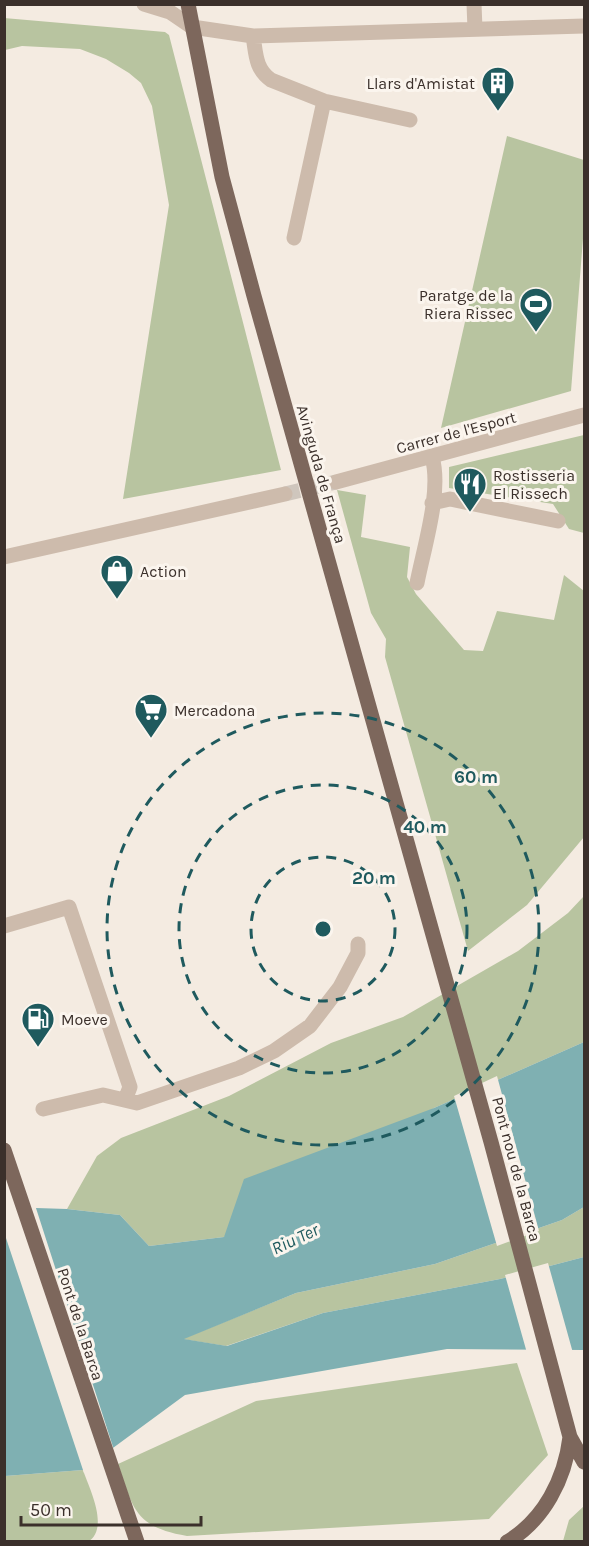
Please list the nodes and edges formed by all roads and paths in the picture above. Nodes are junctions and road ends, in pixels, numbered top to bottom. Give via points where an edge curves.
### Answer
1 (144, 4) edge
2 (188, 4) edge
3 (474, 4) edge
4 (585, 26) edge
5 (192, 27) junction
6 (475, 29) junction
7 (253, 36) junction
8 (324, 101) junction
9 (410, 120) dead end
10 (294, 238) dead end
11 (585, 415) edge
12 (432, 457) junction
13 (336, 482) tunnel mouth
14 (285, 494) tunnel mouth
15 (432, 504) junction
16 (558, 521) dead end
17 (4, 557) edge
18 (417, 583) dead end
19 (4, 926) edge
20 (358, 944) dead end
21 (437, 950) joint
22 (128, 1094) junction
23 (43, 1109) dead end
24 (4, 1150) edge
25 (570, 1437) junction
26 (585, 1462) edge
27 (137, 1542) edge
28 (507, 1542) edge

1 - 5 street via 170,12
2 - 5 main road, Avinguda de França
3 - 6 street
4 - 6 street
5 - 7 street
5 - 21 main road, Avinguda de França via 222,177
6 - 7 street
7 - 8 street via 257,64 264,75
8 - 9 street
8 - 10 street
11 - 12 street, Carrer de l'Esport
12 - 13 street, Carrer de l'Esport
12 - 15 street
14 - 17 street
15 - 16 street via 450,499
15 - 18 street
19 - 22 street via 69,907
20 - 22 street via 358,952 340,987 310,1026 274,1051 239,1068 137,1103
21 - 25 main road, Pont nou de la Barca
22 - 23 street via 103,1095
24 - 27 main road, Pont de la Barca
25 - 26 main road
25 - 28 main road via 567,1464 559,1484 536,1517

